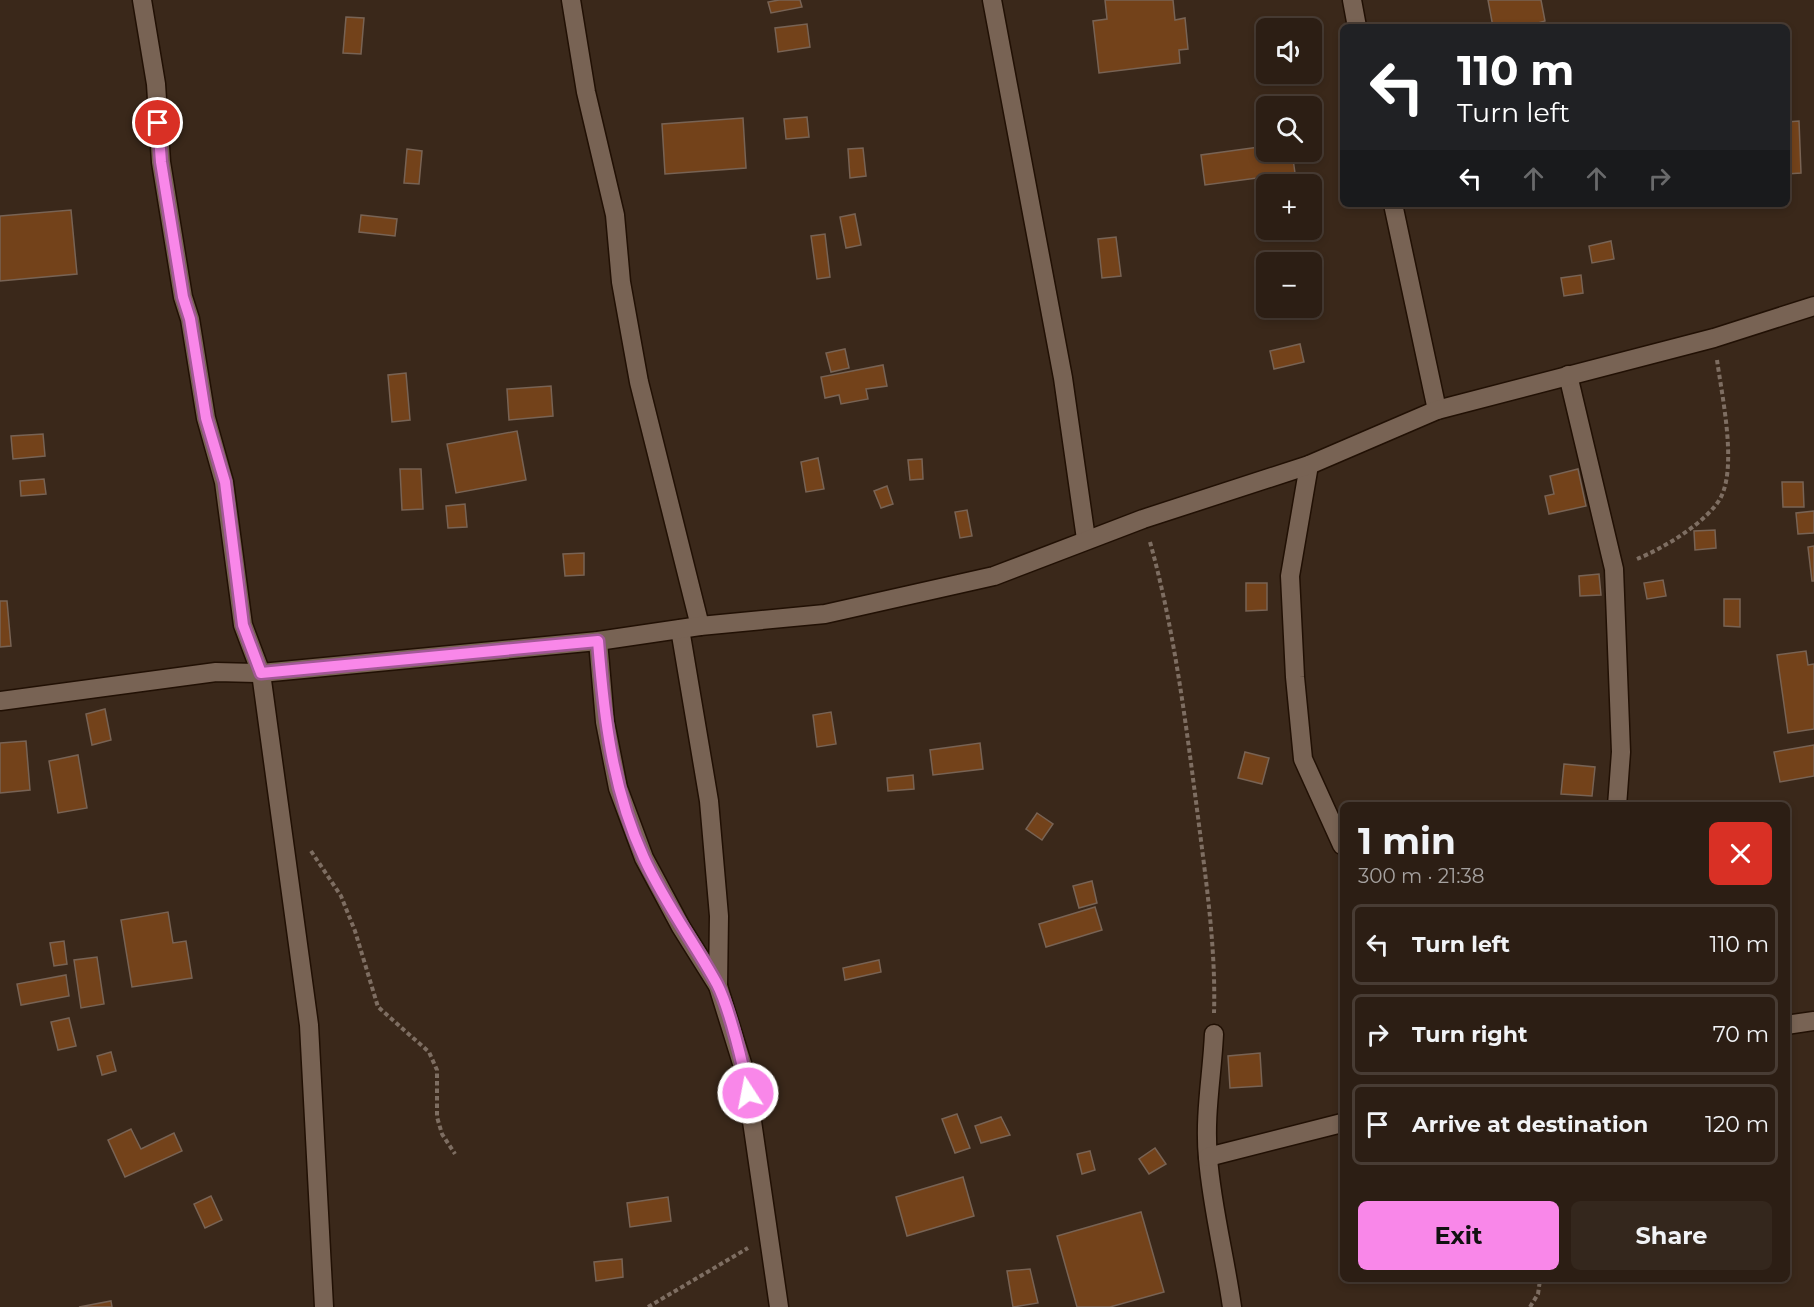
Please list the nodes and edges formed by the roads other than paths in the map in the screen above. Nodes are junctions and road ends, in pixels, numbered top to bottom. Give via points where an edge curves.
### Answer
1 (142, 0) edge
2 (571, 0) edge
3 (992, 0) edge
4 (1352, 0) edge
5 (1357, 24) edge
6 (1394, 207) edge
7 (1814, 306) edge
8 (1568, 375) junction
9 (1437, 410) junction
10 (1309, 465) junction
11 (1086, 539) junction
12 (700, 626) junction
13 (680, 629) junction
14 (598, 641) junction
15 (261, 673) junction
16 (0, 701) edge
17 (1617, 802) edge
18 (1340, 841) edge
19 (718, 986) junction
20 (1814, 1022) edge
21 (1790, 1025) edge
22 (1214, 1034) road end
23 (1340, 1123) edge
24 (1208, 1157) junction
25 (324, 1307) edge
26 (779, 1307) edge
27 (1232, 1307) edge

1 - 15 street via 156,84 161,162 183,297 206,418 225,482 243,625
2 - 12 street via 586,92 615,215 621,282 639,382
3 - 11 street via 1063,378
4 - 5 street
6 - 9 street
7 - 8 street via 1714,338
8 - 9 street
8 - 17 street via 1614,568 1621,752
9 - 10 street
10 - 11 street
10 - 18 street via 1290,576 1295,677 1303,759
11 - 12 street via 994,576 825,614
12 - 13 street
13 - 14 street
13 - 19 street via 709,801 719,916
14 - 15 street
14 - 19 street via 605,722 618,788 644,858
15 - 16 street via 216,672
15 - 25 street via 309,1025
19 - 26 street via 745,1073
20 - 21 street
22 - 24 street via 1207,1107
23 - 24 street
24 - 27 street via 1216,1226

